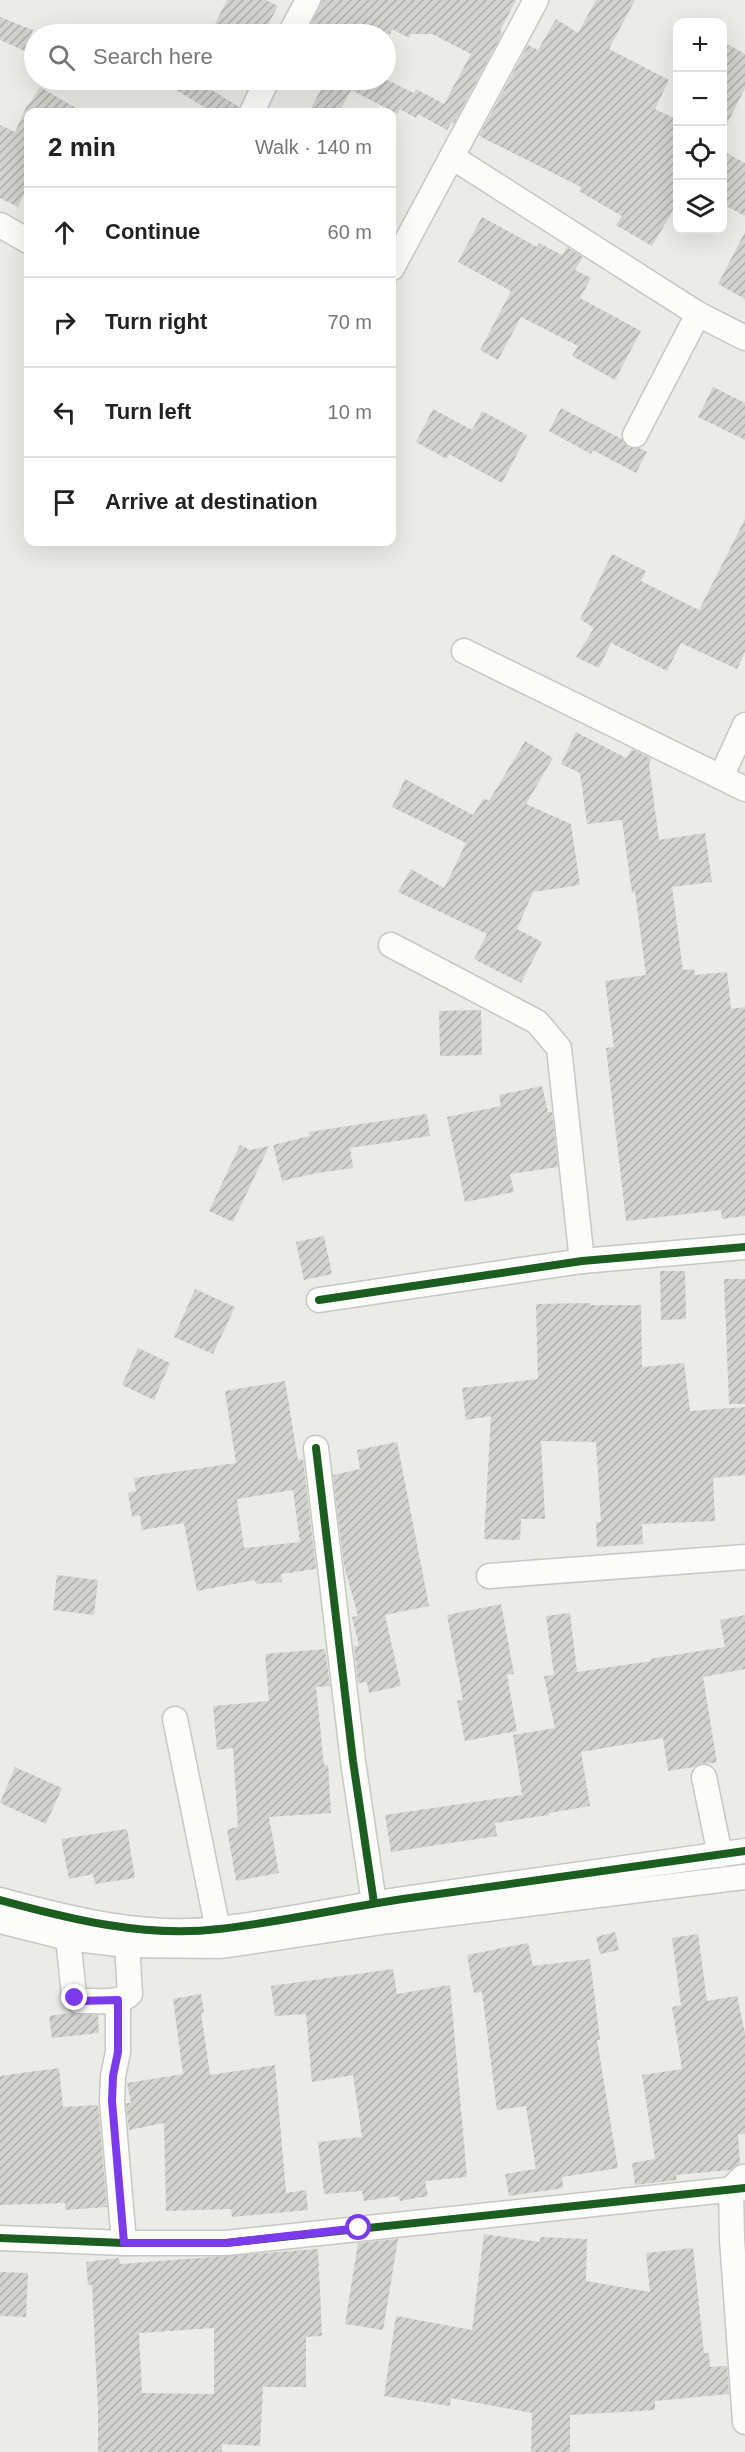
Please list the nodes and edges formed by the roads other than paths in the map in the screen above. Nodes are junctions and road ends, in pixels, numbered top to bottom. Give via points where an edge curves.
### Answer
1 (308, 0) edge
2 (536, 0) edge
3 (295, 24) edge
4 (262, 90) edge
5 (254, 108) edge
6 (452, 157) junction
7 (0, 225) edge
8 (24, 239) edge
9 (396, 261) edge
10 (698, 314) junction
11 (745, 339) edge
12 (635, 435) dead end
13 (464, 651) dead end
14 (745, 725) edge
15 (721, 777) junction
16 (745, 789) edge
17 (392, 945) dead end
18 (745, 1247) edge
19 (582, 1261) junction
20 (319, 1300) dead end
21 (316, 1448) dead end
22 (745, 1557) edge
23 (489, 1576) dead end
24 (175, 1719) dead end
25 (704, 1777) dead end
26 (745, 1851) edge
27 (720, 1855) junction
28 (745, 1877) edge
29 (0, 1900) edge
30 (374, 1903) junction
31 (0, 1922) edge
32 (218, 1930) junction
33 (68, 1938) junction
34 (127, 1945) junction
35 (118, 2000) junction
36 (740, 2184) edge
37 (0, 2238) edge
38 (124, 2243) junction
39 (745, 2422) edge

1 - 3 street
2 - 6 street
4 - 5 street
6 - 9 street
6 - 10 street
7 - 8 street
10 - 11 street
10 - 12 street
13 - 15 street
14 - 15 street
15 - 16 street
17 - 19 street via 537,1022 559,1048
18 - 19 street
19 - 20 street
21 - 30 street
22 - 23 street
24 - 32 street
25 - 27 street
26 - 27 street
27 - 30 street
28 - 34 street via 221,1946
29 - 32 street via 65,1918 114,1926
30 - 32 street
31 - 33 street
33 - 34 street
33 - 35 street via 76,2000
34 - 35 street via 130,1994
35 - 38 street via 118,2052 112,2101
36 - 38 street via 226,2243
36 - 39 street via 732,2239
37 - 38 street

